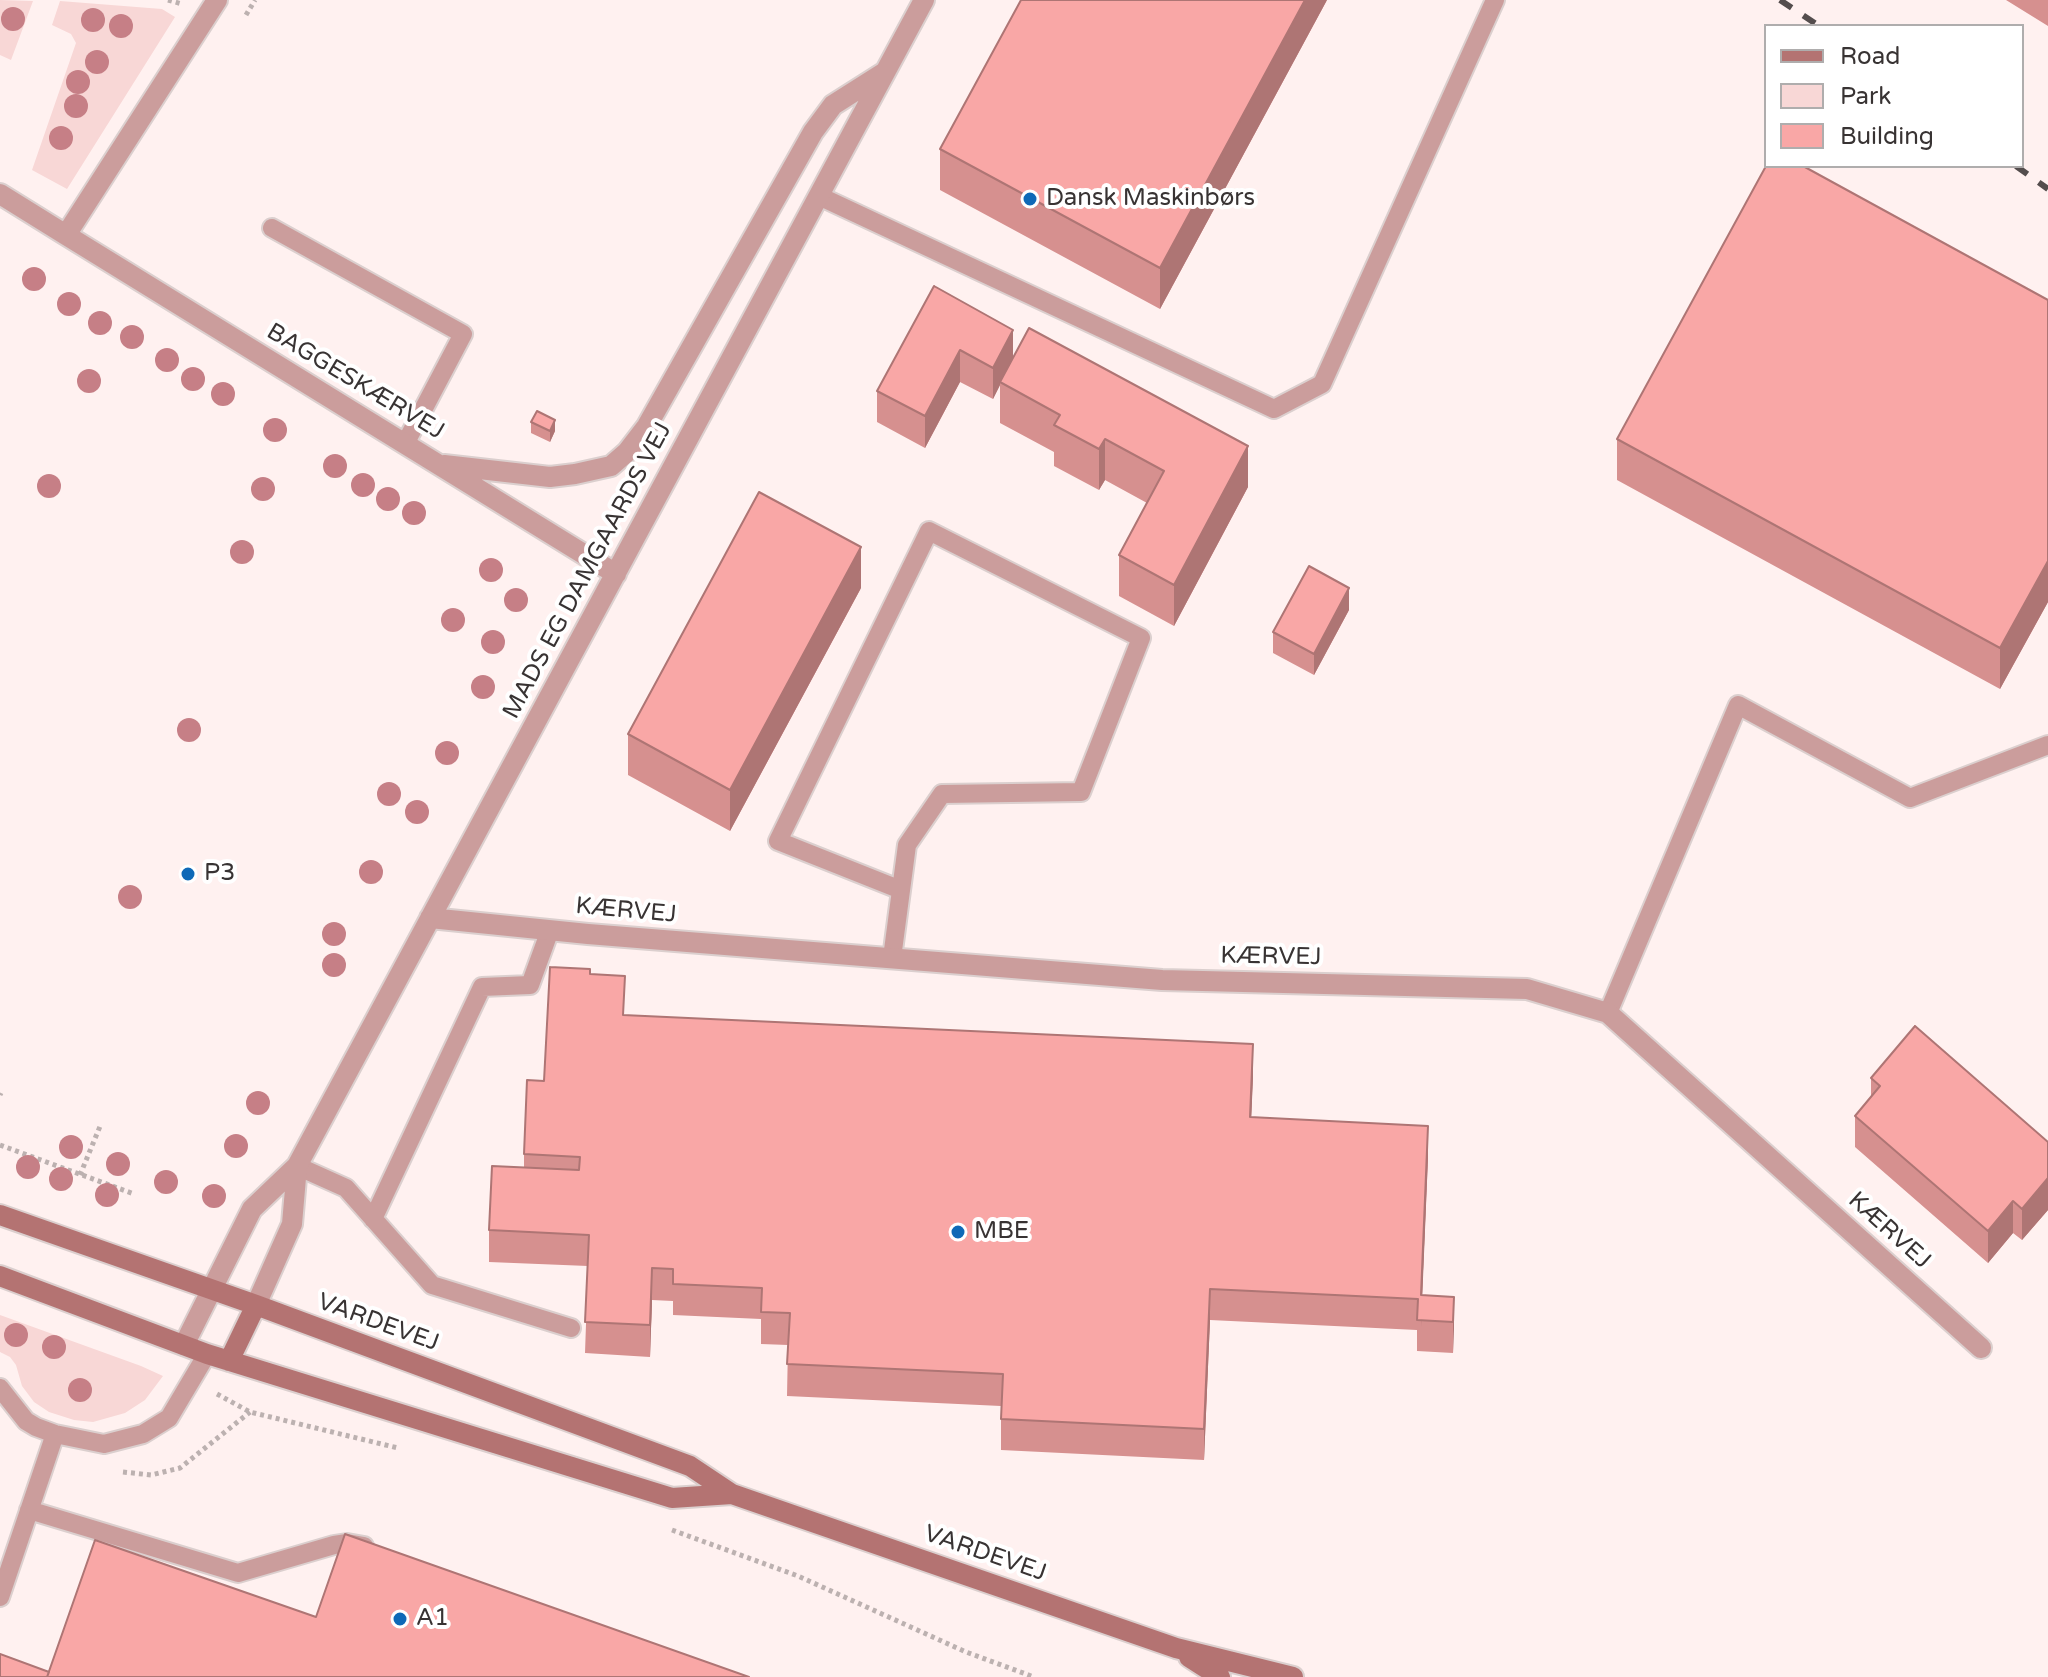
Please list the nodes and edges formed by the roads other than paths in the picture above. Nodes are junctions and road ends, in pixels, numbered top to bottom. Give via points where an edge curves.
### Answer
1 (217, 0) edge
2 (924, 0) edge
3 (1495, 0) edge
4 (887, 71) junction
5 (0, 194) edge
6 (819, 196) junction
7 (272, 228) dead end
8 (66, 235) junction
9 (405, 444) junction
10 (440, 464) junction
11 (616, 574) junction
12 (2048, 745) edge
13 (901, 890) junction
14 (430, 918) junction
15 (550, 930) junction
16 (892, 958) junction
17 (1608, 1013) junction
18 (297, 1166) junction
19 (0, 1215) edge
20 (373, 1219) junction
21 (0, 1276) edge
22 (212, 1291) junction
23 (256, 1305) junction
24 (571, 1328) dead end
25 (184, 1345) junction
26 (1981, 1348) dead end
27 (207, 1354) junction
28 (229, 1361) junction
29 (0, 1388) edge
30 (55, 1434) junction
31 (732, 1494) junction
32 (29, 1510) junction
33 (375, 1550) edge
34 (0, 1597) edge
35 (1176, 1648) junction
36 (1220, 1677) edge
37 (1293, 1677) edge

1 - 8 street
2 - 4 street, MADS EG DAMGAARDS VEJ
3 - 6 lane via 1322,384 1274,409
4 - 6 street, MADS EG DAMGAARDS VEJ
4 - 10 street via 833,105 813,132 647,426 627,452 611,466 550,477
5 - 8 street, BAGGESKÆRVEJ
6 - 11 street, MADS EG DAMGAARDS VEJ
7 - 9 lane via 463,334
8 - 9 street, BAGGESKÆRVEJ
9 - 10 street, BAGGESKÆRVEJ
10 - 11 street, BAGGESKÆRVEJ
11 - 14 street, MADS EG DAMGAARDS VEJ
12 - 17 lane via 1910,798 1738,705
13 - 13 lane via 907,845 942,794 1081,792 1141,638 929,531 778,841
13 - 16 lane
14 - 15 street, KÆRVEJ
14 - 18 street, MADS EG DAMGAARDS VEJ
15 - 16 street, KÆRVEJ
15 - 20 lane via 530,985 482,987
16 - 17 street, KÆRVEJ via 1162,980 1527,989
17 - 26 street, KÆRVEJ
18 - 20 lane via 346,1188
18 - 22 street, MADS EG DAMGAARDS VEJ via 252,1209
18 - 23 street, MADS EG DAMGAARDS VEJ via 292,1224
19 - 22 street, VARDEVEJ
20 - 24 lane via 432,1285
21 - 25 street, VARDEVEJ
22 - 23 street, VARDEVEJ
22 - 25 street, MADS EG DAMGAARDS VEJ
23 - 28 street, MADS EG DAMGAARDS VEJ
23 - 31 street, VARDEVEJ via 690,1466
25 - 27 street, VARDEVEJ
27 - 28 street, VARDEVEJ
27 - 30 lane via 169,1418 143,1434 104,1444
28 - 31 street, VARDEVEJ via 672,1498
29 - 30 lane via 26,1421
30 - 32 lane
31 - 35 street, VARDEVEJ
32 - 33 lane via 238,1573 334,1545
32 - 34 lane
35 - 36 street, VARDEVEJ
35 - 37 street, VARDEVEJ

